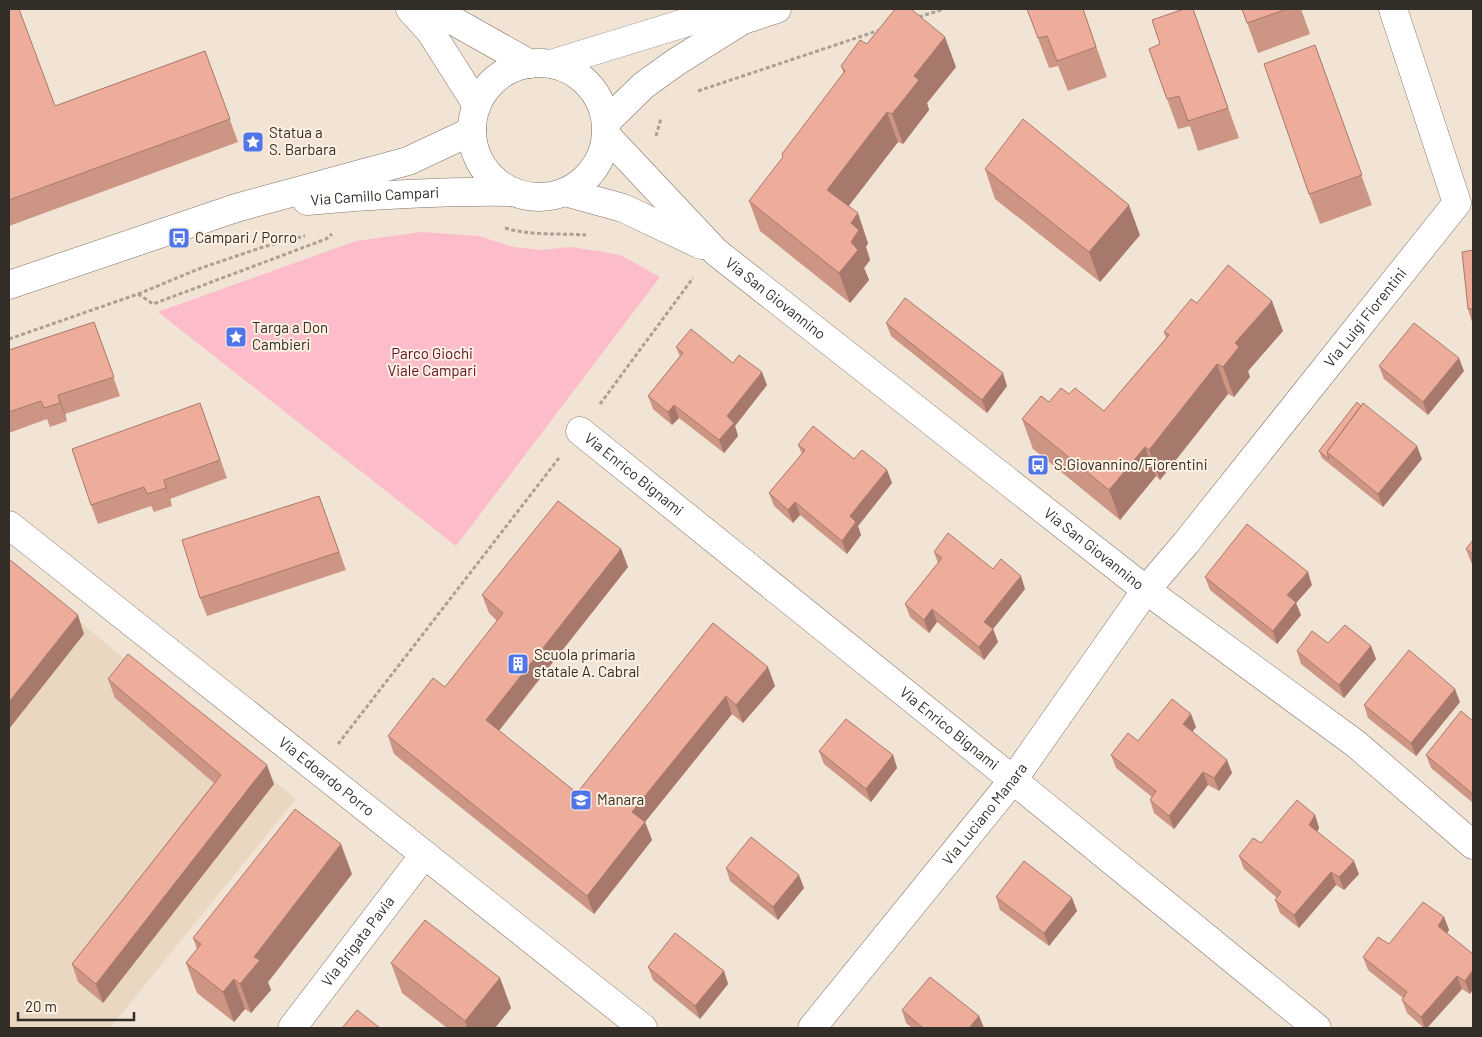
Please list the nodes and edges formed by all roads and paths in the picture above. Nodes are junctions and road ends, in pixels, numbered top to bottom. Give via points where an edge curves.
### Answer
1 (410, 9) edge
2 (434, 9) edge
3 (777, 9) edge
4 (944, 9) edge
5 (1393, 9) edge
6 (741, 14) edge
7 (916, 18) edge
8 (888, 27) edge
9 (540, 64) junction
10 (693, 93) dead end
11 (664, 110) dead end
12 (474, 118) junction
13 (606, 129) junction
14 (658, 143) dead end
15 (514, 192) junction
16 (565, 192) junction
17 (1465, 202) edge
18 (236, 208) junction
19 (327, 231) dead end
20 (309, 235) dead end
21 (716, 252) junction
22 (694, 277) dead end
23 (9, 285) edge
24 (138, 294) junction
25 (9, 338) edge
26 (580, 431) junction
27 (9, 525) edge
28 (1146, 590) junction
29 (318, 771) junction
30 (1014, 780) junction
31 (1473, 845) edge
32 (424, 855) junction
33 (292, 1028) edge
34 (643, 1028) edge
35 (812, 1028) edge
36 (1317, 1028) edge

1 - 12 street via 430,31
2 - 9 street
3 - 6 street
4 - 7 path
5 - 17 street, Via Luigi Fiorentini
6 - 9 street via 691,21
6 - 13 street via 644,85
8 - 10 path
9 - 12 street via 509,70 491,83
9 - 13 street via 571,71 588,84 600,102
11 - 14 path via 655,135
12 - 15 street via 477,157 492,178
12 - 18 street, Via Camillo Campari via 408,161
13 - 16 street via 600,159 586,179
13 - 21 street, Via San Giovannino
15 - 16 street via 539,197
15 - 18 street, Via Camillo Campari via 358,197
16 - 21 street, Via San Giovannino via 624,208
17 - 28 street, Via Luigi Fiorentini
18 - 23 street, Via Camillo Campari
19 - 24 path via 338,229 326,239 153,304
20 - 24 path via 201,268
21 - 28 street, Via San Giovannino
22 - 26 path
24 - 25 path
26 - 29 path
26 - 30 street, Via Enrico Bignami
27 - 29 street, Via Edoardo Porro
28 - 30 street, Via Luciano Manara
28 - 31 street, Via San Giovannino via 1356,744
29 - 32 street, Via Edoardo Porro
30 - 35 street, Via Luciano Manara
30 - 36 street, Via Enrico Bignami
32 - 33 street, Via Brigata Pavia
32 - 34 street, Via Edoardo Porro

